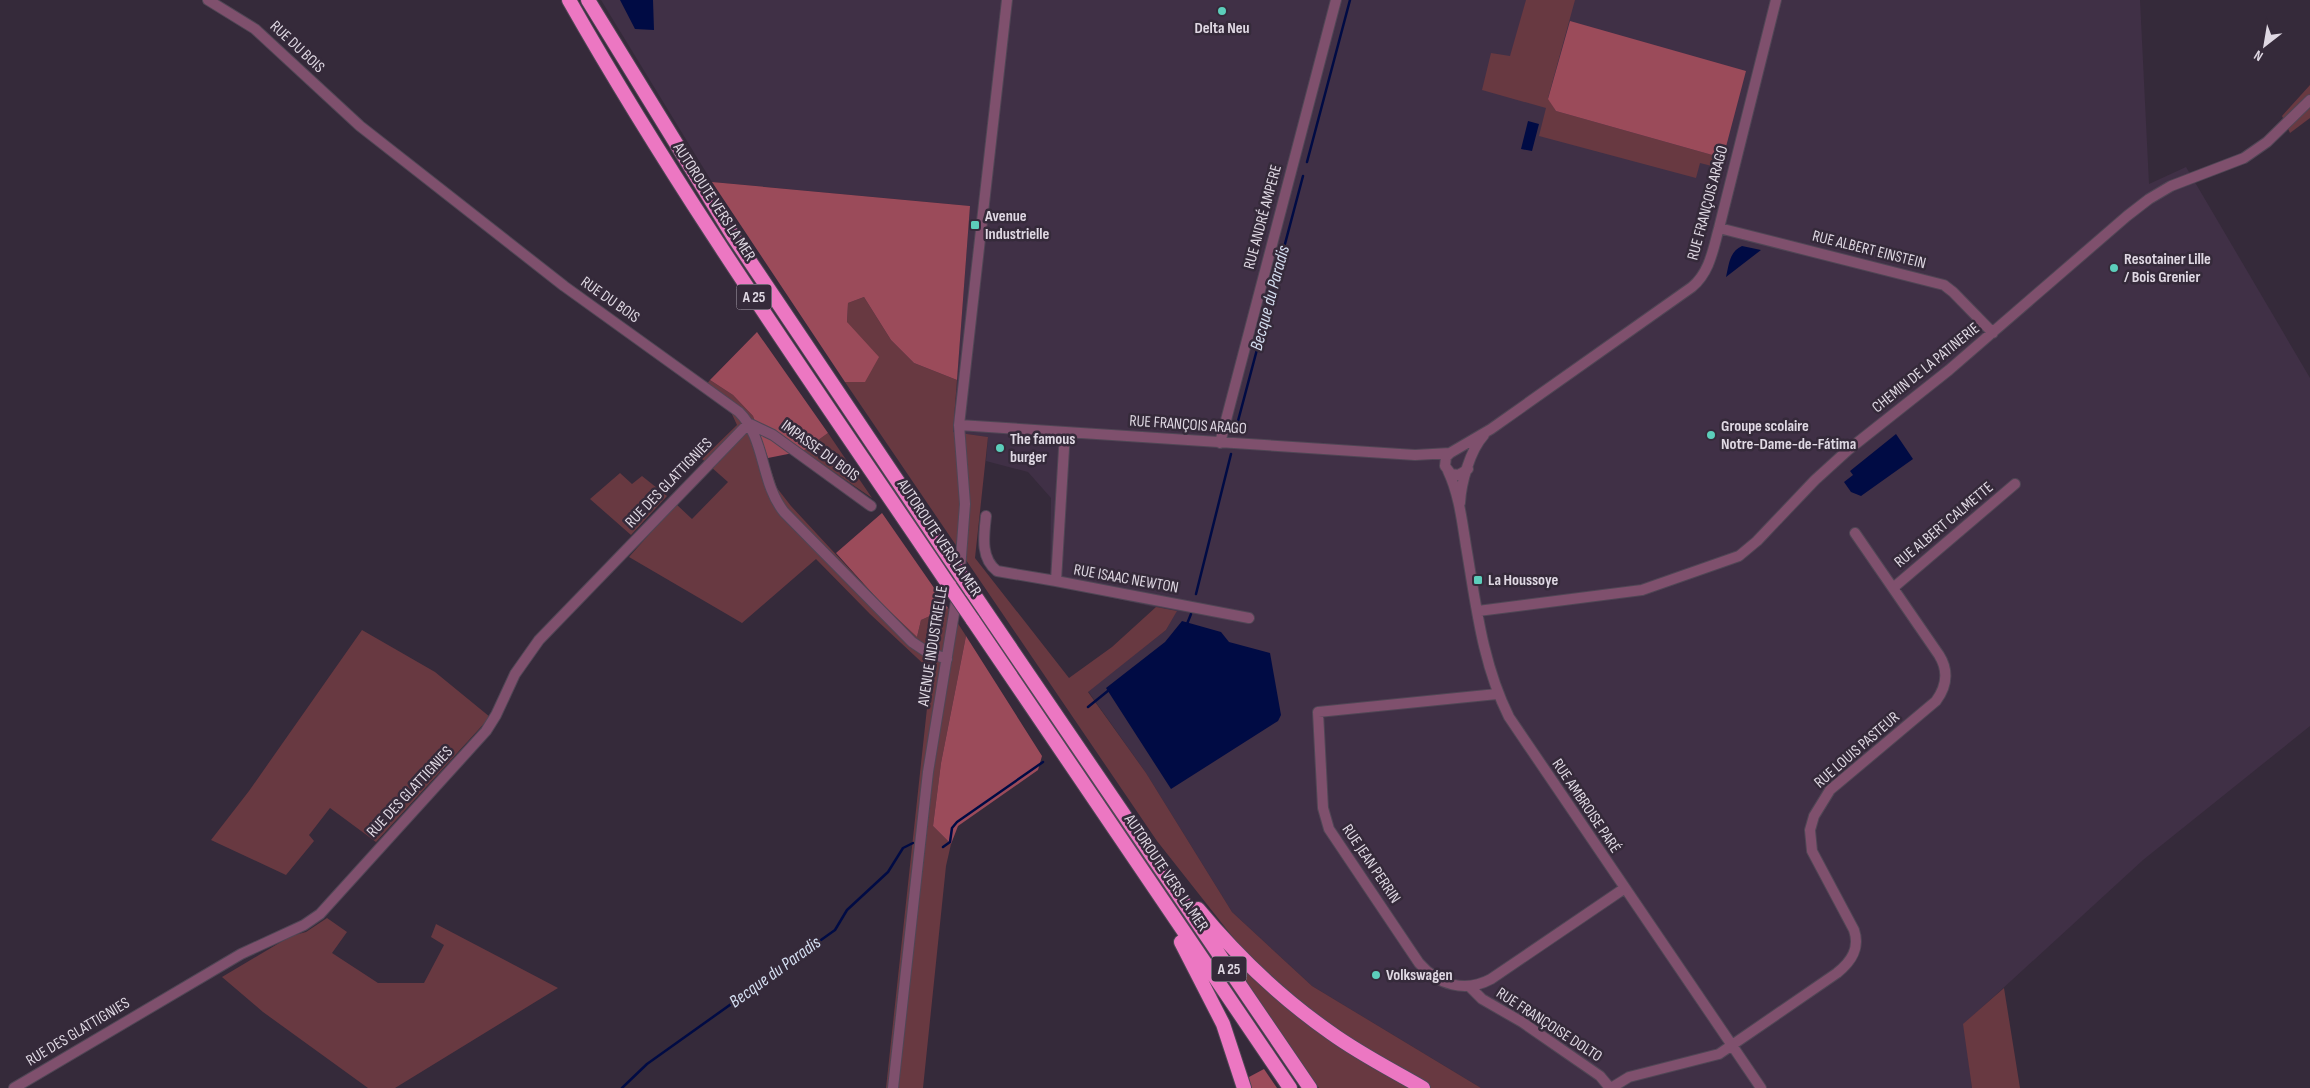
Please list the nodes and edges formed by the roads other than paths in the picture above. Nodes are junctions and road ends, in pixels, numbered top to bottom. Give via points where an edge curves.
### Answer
1 (208, 0) edge
2 (570, 0) edge
3 (588, 0) edge
4 (1007, 0) edge
5 (1336, 0) edge
6 (1776, 0) edge
7 (2310, 100) edge
8 (1718, 228) junction
9 (1993, 333) junction
10 (750, 424) junction
11 (959, 425) junction
12 (1491, 429) junction
13 (1065, 432) junction
14 (1220, 443) junction
15 (1452, 452) junction
16 (1415, 455) junction
17 (1468, 467) junction
18 (1447, 470) junction
19 (2015, 484) dead end
20 (871, 506) dead end
21 (1460, 509) junction
22 (986, 516) dead end
23 (1855, 533) dead end
24 (1056, 581) junction
25 (1893, 588) junction
26 (1478, 611) junction
27 (1249, 618) dead end
28 (947, 659) junction
29 (1497, 694) junction
30 (1148, 850) junction
31 (1624, 888) junction
32 (1169, 909) junction
33 (1470, 987) junction
34 (1732, 1045) junction
35 (14, 1088) edge
36 (893, 1088) edge
37 (1244, 1088) edge
38 (1290, 1088) edge
39 (1310, 1088) edge
40 (1423, 1088) edge
41 (1610, 1088) edge
42 (1761, 1088) edge

1 - 10 street, RUE DU BOIS via 255,30 360,126 568,290 728,402
2 - 32 highway, AUTOROUTE VERS LA MER / A 25, bridge via 651,137 733,265
3 - 30 highway, A 25, bridge via 733,236
4 - 11 street, AVENUE INDUSTRIELLE
5 - 14 street, RUE ANDRÉ AMPERE
6 - 8 street, RUE FRANÇOIS ARAGO
7 - 9 street, CHEMIN DE LA PATINERIE via 2267,142 2244,158 2181,182 2149,199
8 - 9 street, RUE ALBERT EINSTEIN via 1944,285
8 - 12 street, RUE FRANÇOIS ARAGO via 1708,266 1698,282
9 - 26 street, CHEMIN DE LA PATINERIE via 1855,444 1815,480 1757,541 1735,558 1642,590
10 - 20 street, IMPASSE DU BOIS via 773,435
10 - 28 street, RUE DU BOIS via 772,493 784,512 912,642
10 - 35 street, RUE DES GLATTIGNIES via 738,432 539,640 515,674 486,732 320,914 304,925 240,954
11 - 13 street, RUE FRANÇOIS ARAGO
11 - 28 street, AVENUE INDUSTRIELLE via 964,525
12 - 15 street, RUE FRANÇOIS ARAGO
12 - 17 street, RUE FRANÇOIS ARAGO via 1476,445
13 - 14 street, RUE FRANÇOIS ARAGO
13 - 24 street, RUE ISAAC NEWTON
14 - 16 street, RUE FRANÇOIS ARAGO
15 - 16 street, RUE FRANÇOIS ARAGO
15 - 17 street via 1466,454
15 - 18 street via 1445,459
16 - 18 street, RUE FRANÇOIS ARAGO via 1433,459
17 - 18 street via 1459,475
17 - 21 street, RUE AMBROISE PARÉ
18 - 21 street, RUE AMBROISE PARÉ
19 - 25 street, RUE ALBERT CALMETTE
21 - 26 street, RUE AMBROISE PARÉ
22 - 24 street via 985,554 990,566 997,571
23 - 25 street, RUE LOUIS PASTEUR
24 - 27 street, RUE ISAAC NEWTON
25 - 34 street, RUE LOUIS PASTEUR via 1943,661 1946,679 1936,701 1830,790 1814,816 1810,837 1812,851 1854,930 1857,940 1855,951 1847,965 1837,973
26 - 29 street, RUE AMBROISE PARÉ via 1487,664
28 - 36 street, AVENUE INDUSTRIELLE via 929,765
29 - 31 street, RUE AMBROISE PARÉ via 1516,730
29 - 33 street, RUE JEAN PERRIN via 1318,712 1323,808 1327,824 1423,967 1446,983
30 - 39 highway, A 25
30 - 40 highway via 1226,942 1265,981 1332,1034
31 - 33 street via 1491,979
31 - 34 street, RUE AMBROISE PARÉ
32 - 37 highway via 1171,925 1223,1024
32 - 38 highway, AUTOROUTE VERS LA MER / A 25
33 - 41 street, RUE FRANÇOISE DOLTO via 1482,999 1522,1022 1600,1076
34 - 41 street, RUE LOUIS PASTEUR via 1719,1054 1630,1077
34 - 42 street, RUE AMBROISE PARÉ

